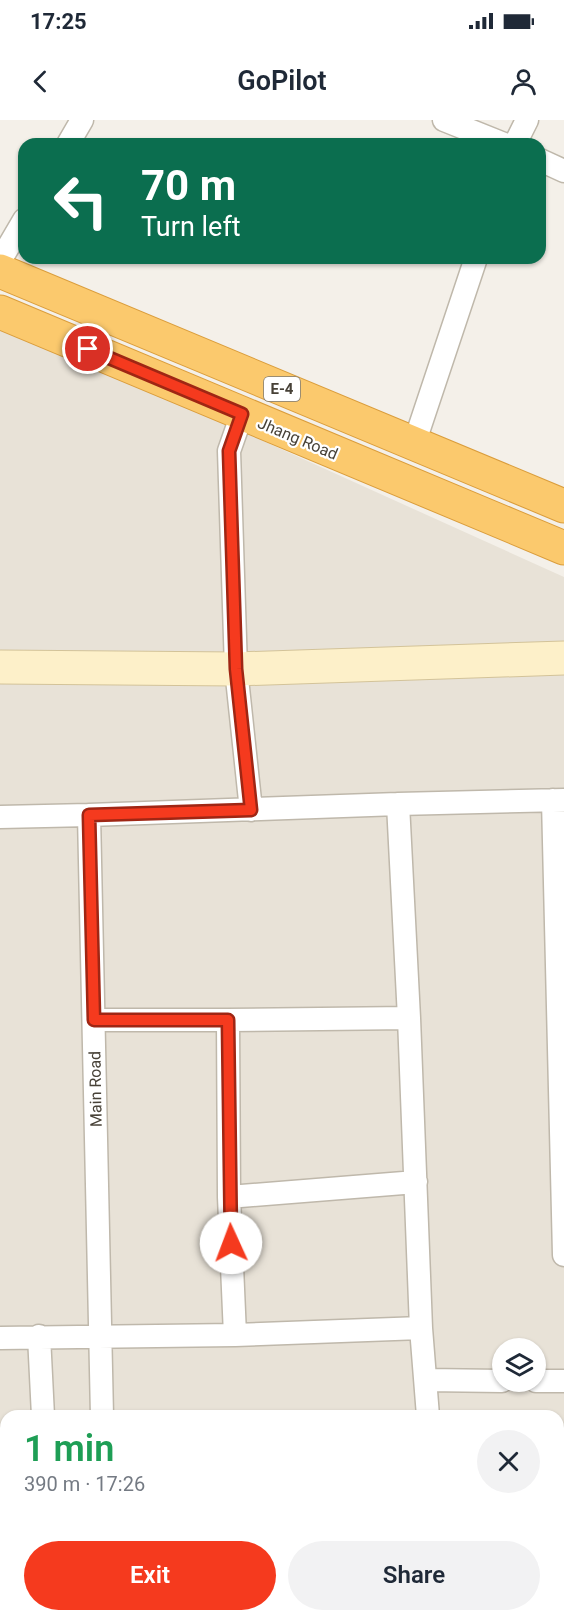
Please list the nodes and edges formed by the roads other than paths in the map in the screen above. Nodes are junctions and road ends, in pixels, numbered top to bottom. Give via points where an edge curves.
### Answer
1 (82, 120) edge
2 (444, 120) edge
3 (527, 120) edge
4 (72, 138) edge
5 (489, 138) edge
6 (518, 138) edge
7 (546, 163) edge
8 (564, 171) edge
9 (18, 230) edge
10 (0, 261) edge
11 (474, 264) edge
12 (0, 272) edge
13 (0, 312) edge
14 (242, 414) junction
15 (414, 444) junction
16 (564, 506) edge
17 (564, 548) edge
18 (564, 658) edge
19 (0, 667) edge
20 (236, 669) junction
21 (559, 800) edge
22 (398, 804) junction
23 (251, 810) junction
24 (89, 815) junction
25 (0, 817) edge
26 (409, 1018) junction
27 (94, 1020) junction
28 (228, 1020) junction
29 (416, 1182) junction
30 (229, 1197) junction
31 (564, 1255) edge
32 (421, 1328) junction
33 (235, 1335) junction
34 (39, 1336) junction
35 (100, 1337) junction
36 (0, 1338) edge
37 (426, 1380) junction
38 (492, 1381) edge
39 (546, 1381) edge
40 (564, 1381) edge
41 (42, 1410) edge
42 (102, 1410) edge
43 (428, 1410) edge

1 - 4 street
2 - 5 street
3 - 6 street
7 - 8 street
9 - 10 street
11 - 15 street
12 - 15 highway, E-4
13 - 14 highway, Jhang Road / E-4
14 - 17 highway, Jhang Road / E-4
14 - 20 street via 229,451
15 - 16 highway, E-4
18 - 20 street
19 - 20 street
20 - 23 street
21 - 22 street
21 - 31 street
22 - 23 street
22 - 26 street
23 - 24 street
24 - 25 street
24 - 27 street, Main Road
26 - 28 street
26 - 29 street
27 - 28 street
27 - 35 street, Main Road
28 - 30 street
29 - 30 street
29 - 32 street
30 - 33 street
32 - 33 street
32 - 37 street
33 - 35 street
34 - 35 street
34 - 36 street
34 - 41 street
35 - 42 street, Main Road
37 - 38 street
37 - 43 street
39 - 40 street

